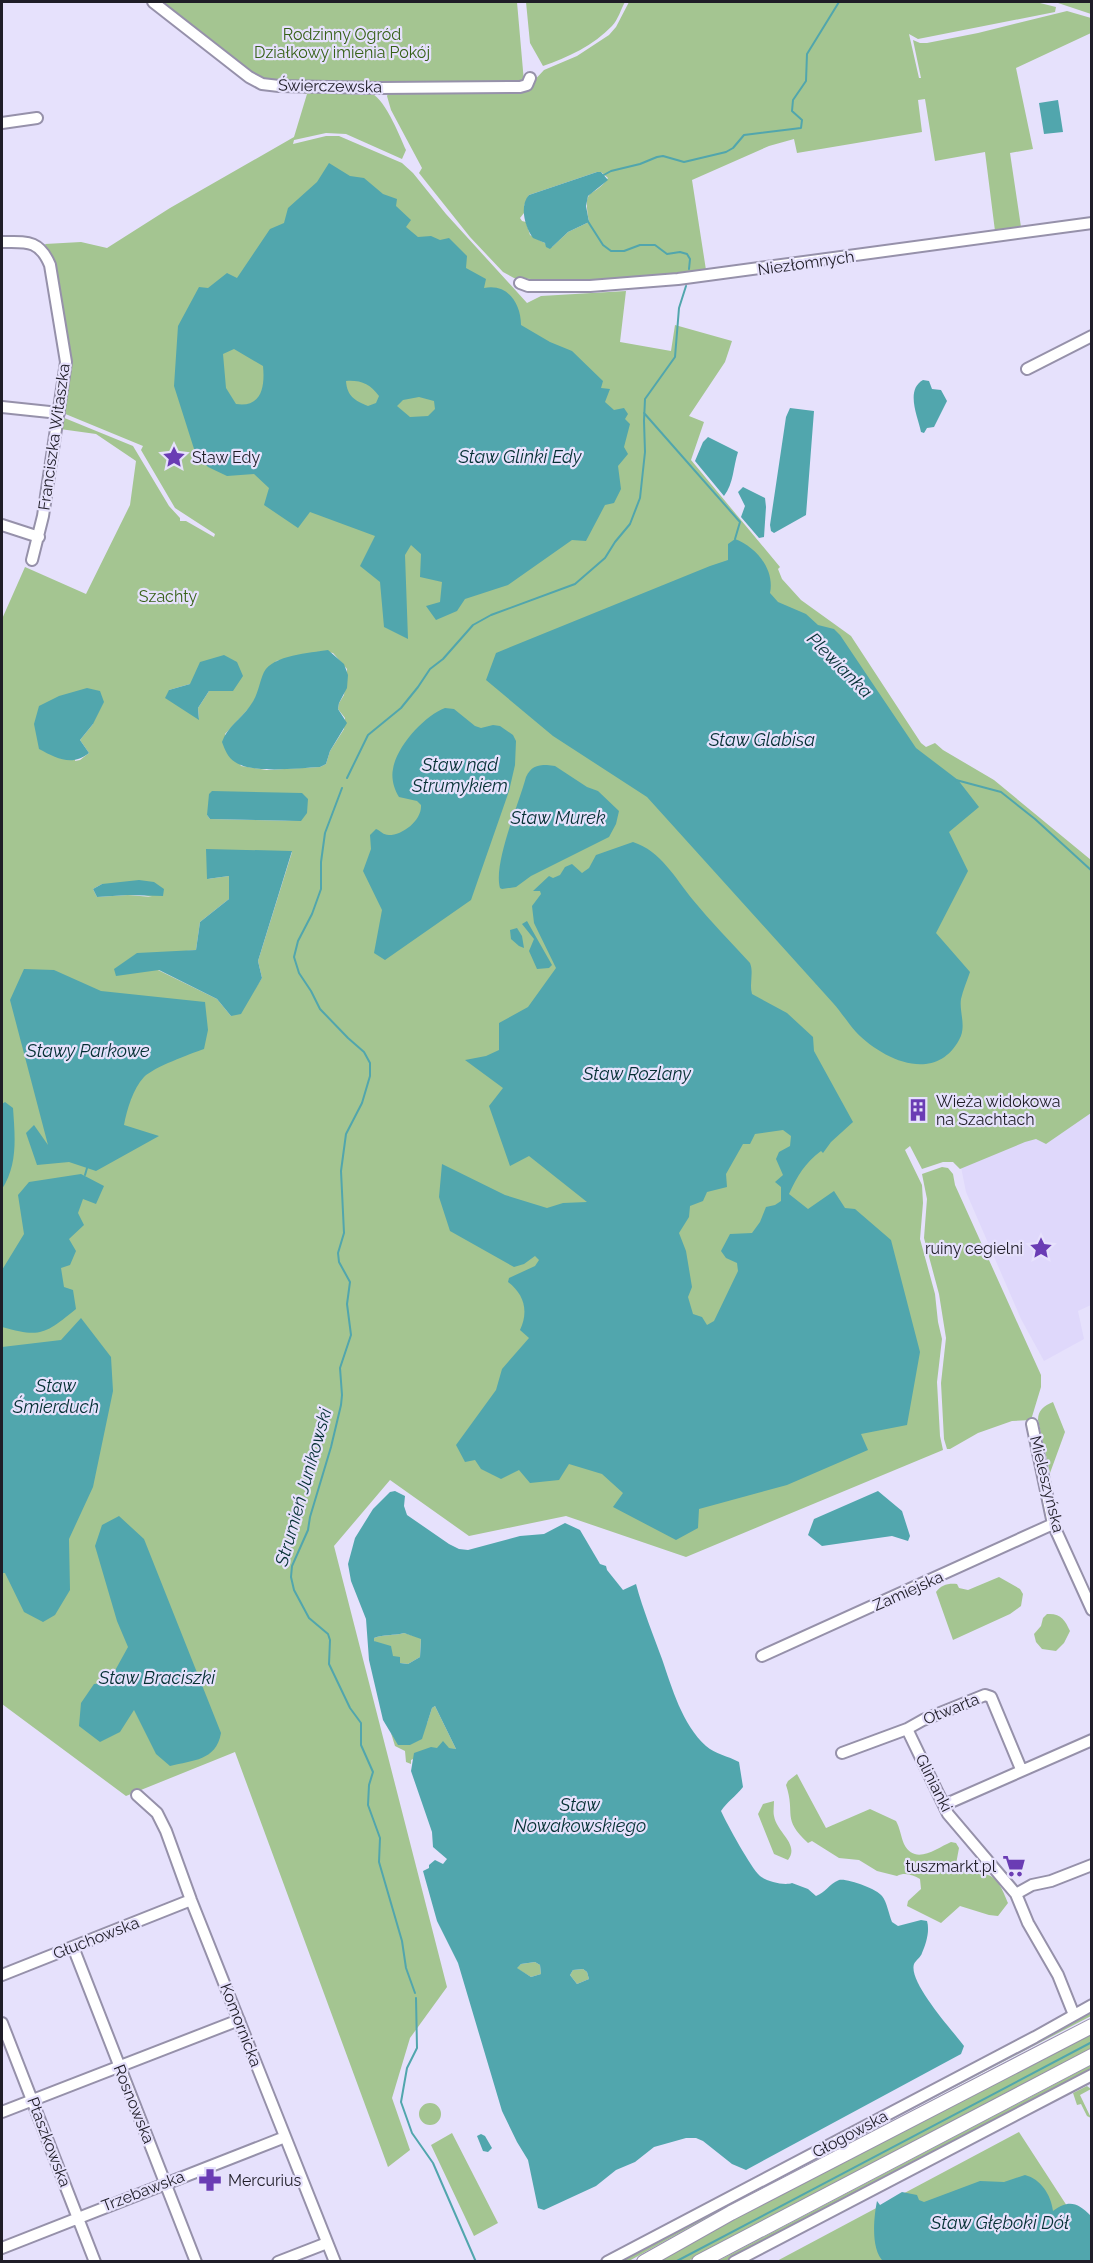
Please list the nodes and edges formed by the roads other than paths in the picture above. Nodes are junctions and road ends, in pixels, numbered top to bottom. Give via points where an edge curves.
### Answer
1 (153, 2) edge
2 (530, 78) dead end
3 (37, 118) dead end
4 (2, 123) edge
5 (1092, 223) edge
6 (2, 242) edge
7 (520, 283) dead end
8 (1092, 336) edge
9 (1027, 369) dead end
10 (2, 407) edge
11 (59, 413) junction
12 (2, 525) edge
13 (39, 537) junction
14 (32, 560) dead end
15 (1032, 1424) dead end
16 (1053, 1524) junction
17 (1092, 1610) edge
18 (762, 1656) dead end
19 (907, 1729) junction
20 (1092, 1740) edge
21 (842, 1754) dead end
22 (1021, 1769) junction
23 (137, 1795) dead end
24 (944, 1805) junction
25 (1092, 1865) edge
26 (1016, 1894) junction
27 (192, 1900) junction
28 (73, 1947) junction
29 (2, 1976) edge
30 (1092, 2005) edge
31 (1074, 2015) junction
32 (239, 2020) junction
33 (2, 2023) edge
34 (1092, 2026) edge
35 (1092, 2056) edge
36 (118, 2067) junction
37 (1092, 2075) edge
38 (32, 2100) junction
39 (2, 2112) edge
40 (285, 2137) junction
41 (166, 2182) junction
42 (78, 2217) junction
43 (327, 2243) junction
44 (2, 2248) edge
45 (95, 2262) edge
46 (196, 2262) edge
47 (278, 2262) edge
48 (334, 2262) edge
49 (607, 2262) edge
50 (644, 2262) edge
51 (699, 2262) edge
52 (734, 2262) edge

1 - 2 street, Świerczewska via 249,77 267,85 520,87 527,85
3 - 4 street
5 - 7 street, Niezłomnych via 678,279 590,286
6 - 11 street, Franciszka Witaszka via 37,245 50,265 66,356
8 - 9 street
10 - 11 street
11 - 13 street, Franciszka Witaszka
12 - 13 street
13 - 14 street, Franciszka Witaszka
15 - 16 street, Mieleszyńska
16 - 17 street, Mieleszyńska
16 - 18 street, Zamiejska
19 - 21 street
19 - 22 street, Otwarta via 985,1695 991,1697
19 - 24 street, Glinianki
20 - 22 street
22 - 24 street
23 - 27 street, Komornicka via 157,1813
24 - 26 street, Glinianki
25 - 26 street
26 - 31 street, Glinianki
27 - 28 street, Głuchowska
27 - 32 street, Komornicka
28 - 29 street, Głuchowska
28 - 36 street, Rosnowska
30 - 31 street, Głogowska
31 - 49 street, Głogowska
32 - 36 street
32 - 40 street, Komornicka
33 - 38 street, Ptaszkowska
34 - 50 main road, Głogowska
35 - 51 main road
36 - 38 street
36 - 41 street, Rosnowska
37 - 52 street
38 - 39 street
38 - 42 street, Ptaszkowska
40 - 41 street, Trzebawska
40 - 43 street, Komornicka
41 - 42 street, Trzebawska
41 - 46 street, Rosnowska
42 - 44 street, Trzebawska
42 - 45 street, Ptaszkowska
43 - 47 street
43 - 48 street, Komornicka

